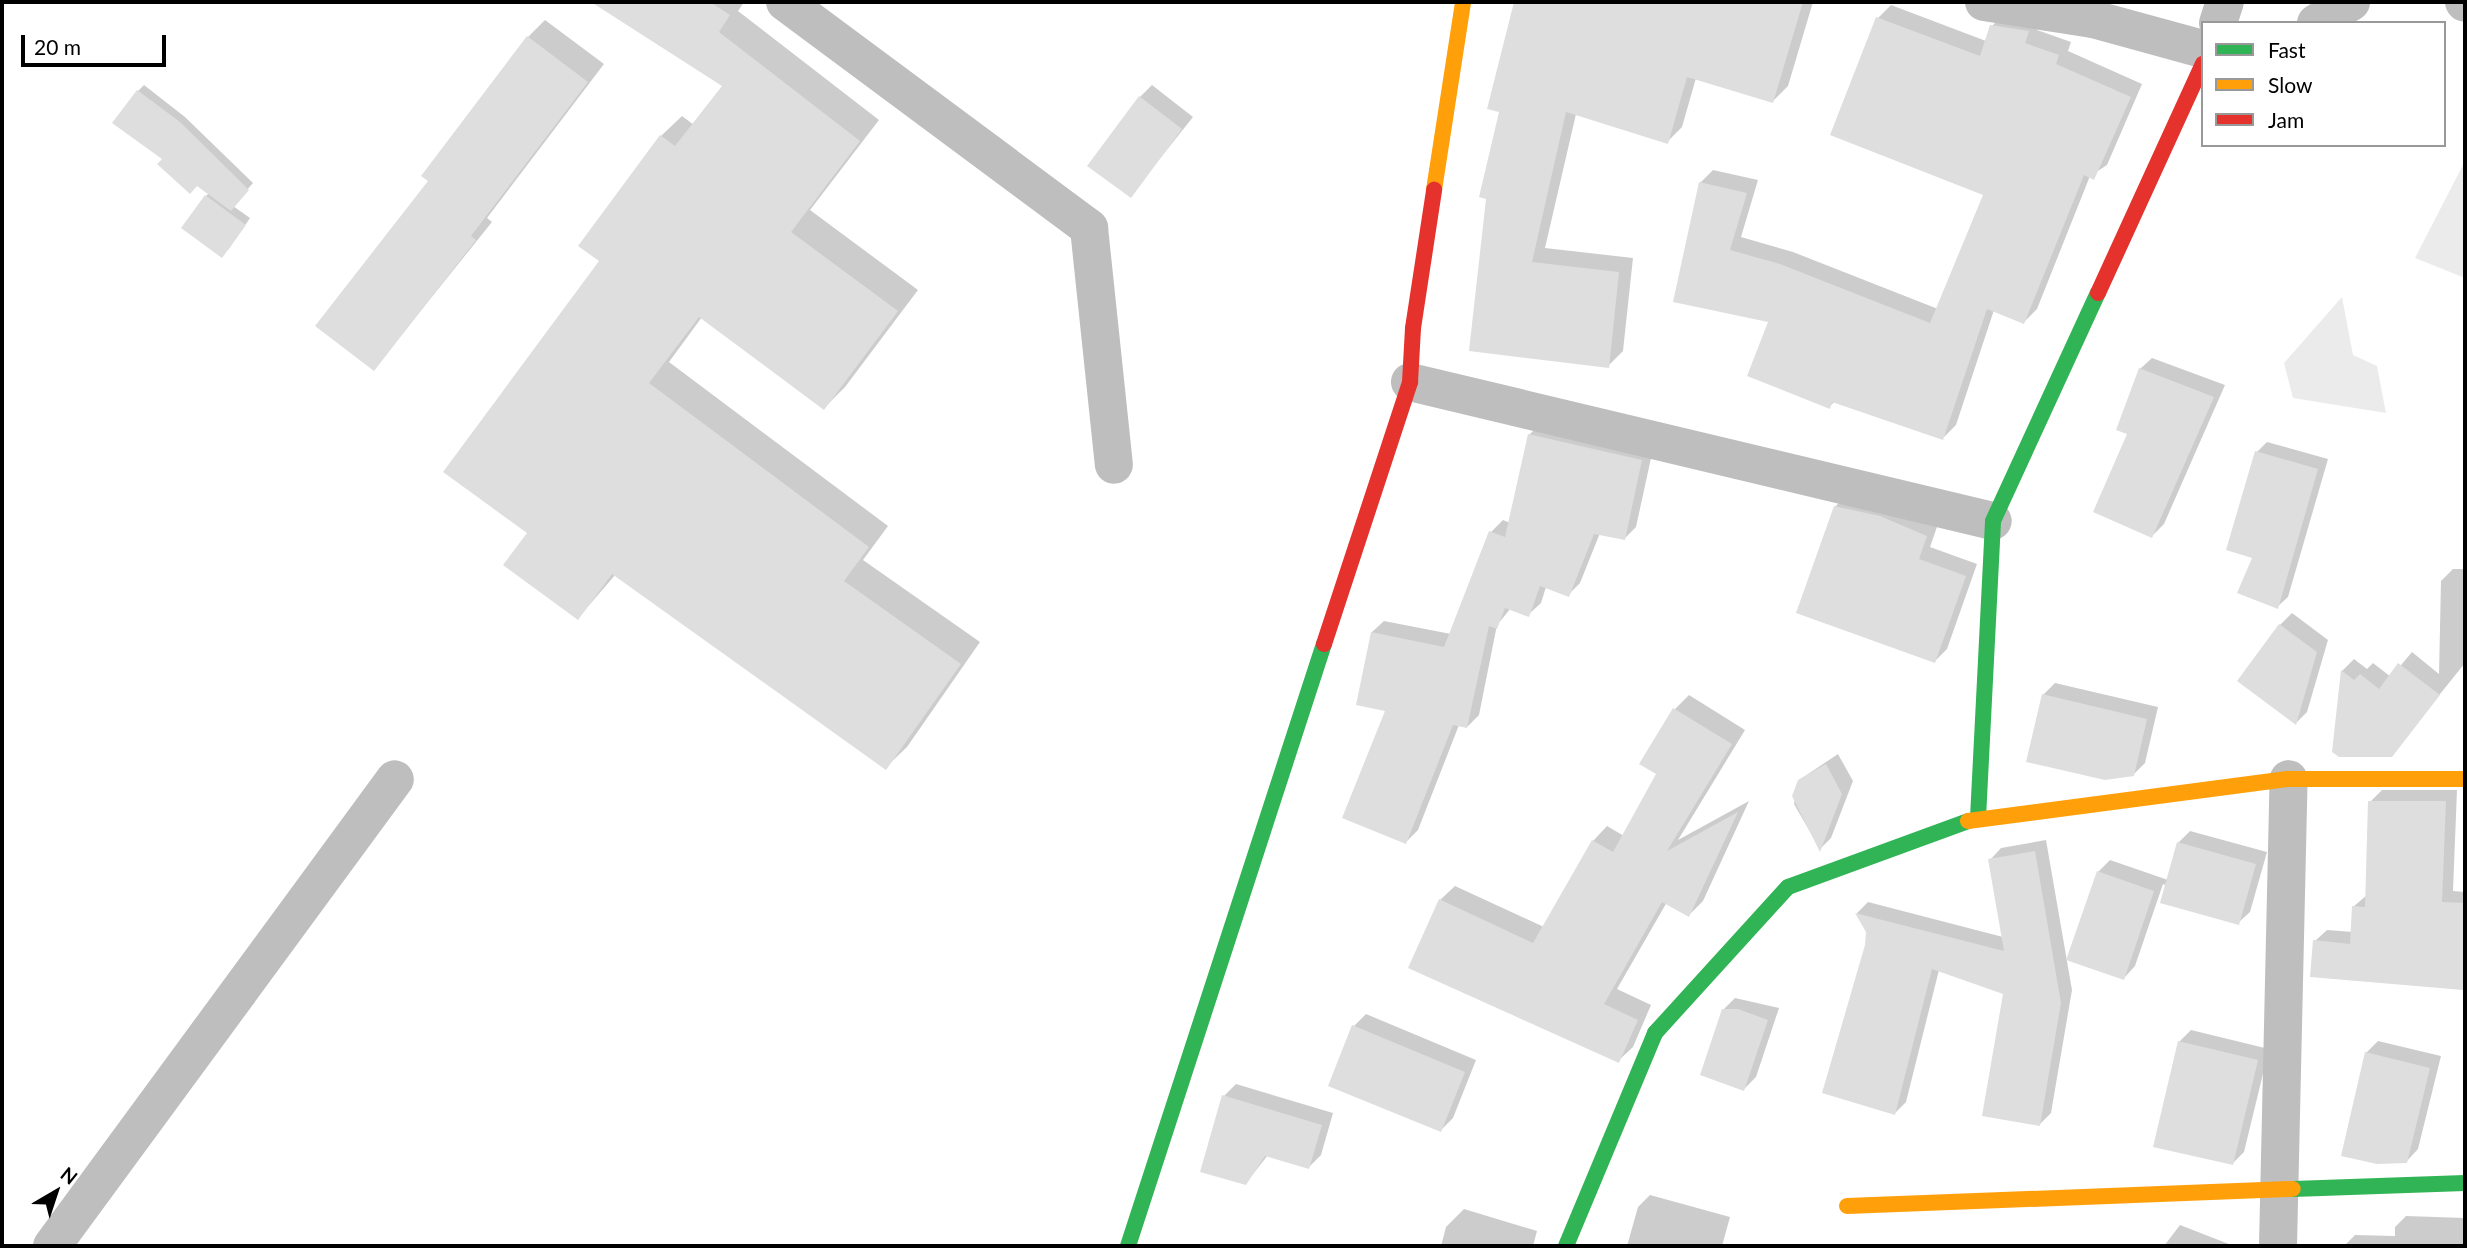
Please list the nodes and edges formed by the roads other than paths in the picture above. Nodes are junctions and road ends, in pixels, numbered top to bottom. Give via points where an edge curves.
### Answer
1 (785, 2) edge
2 (1463, 2) edge
3 (1984, 2) edge
4 (2224, 2) edge
5 (2351, 2) edge
6 (2219, 21) edge
7 (2319, 21) edge
8 (2201, 48) edge
9 (2201, 68) edge
10 (1410, 382) junction
11 (1114, 465) dead end
12 (1993, 521) junction
13 (395, 779) dead end
14 (2289, 779) junction
15 (2465, 779) edge
16 (1978, 818) junction
17 (2465, 1183) edge
18 (2278, 1189) junction
19 (1847, 1206) dead end
20 (52, 1246) edge
21 (1128, 1246) edge
22 (1566, 1246) edge
23 (2278, 1246) edge

1 - 11 street via 1089,228
2 - 10 street via 1413,328
3 - 8 street via 2093,19
4 - 6 street
5 - 7 street
9 - 12 street
10 - 12 street
10 - 21 street
12 - 16 street
13 - 20 street
14 - 15 street
14 - 16 street
14 - 18 street
16 - 22 street via 1788,887 1656,1033
17 - 18 street
18 - 19 street
18 - 23 street

